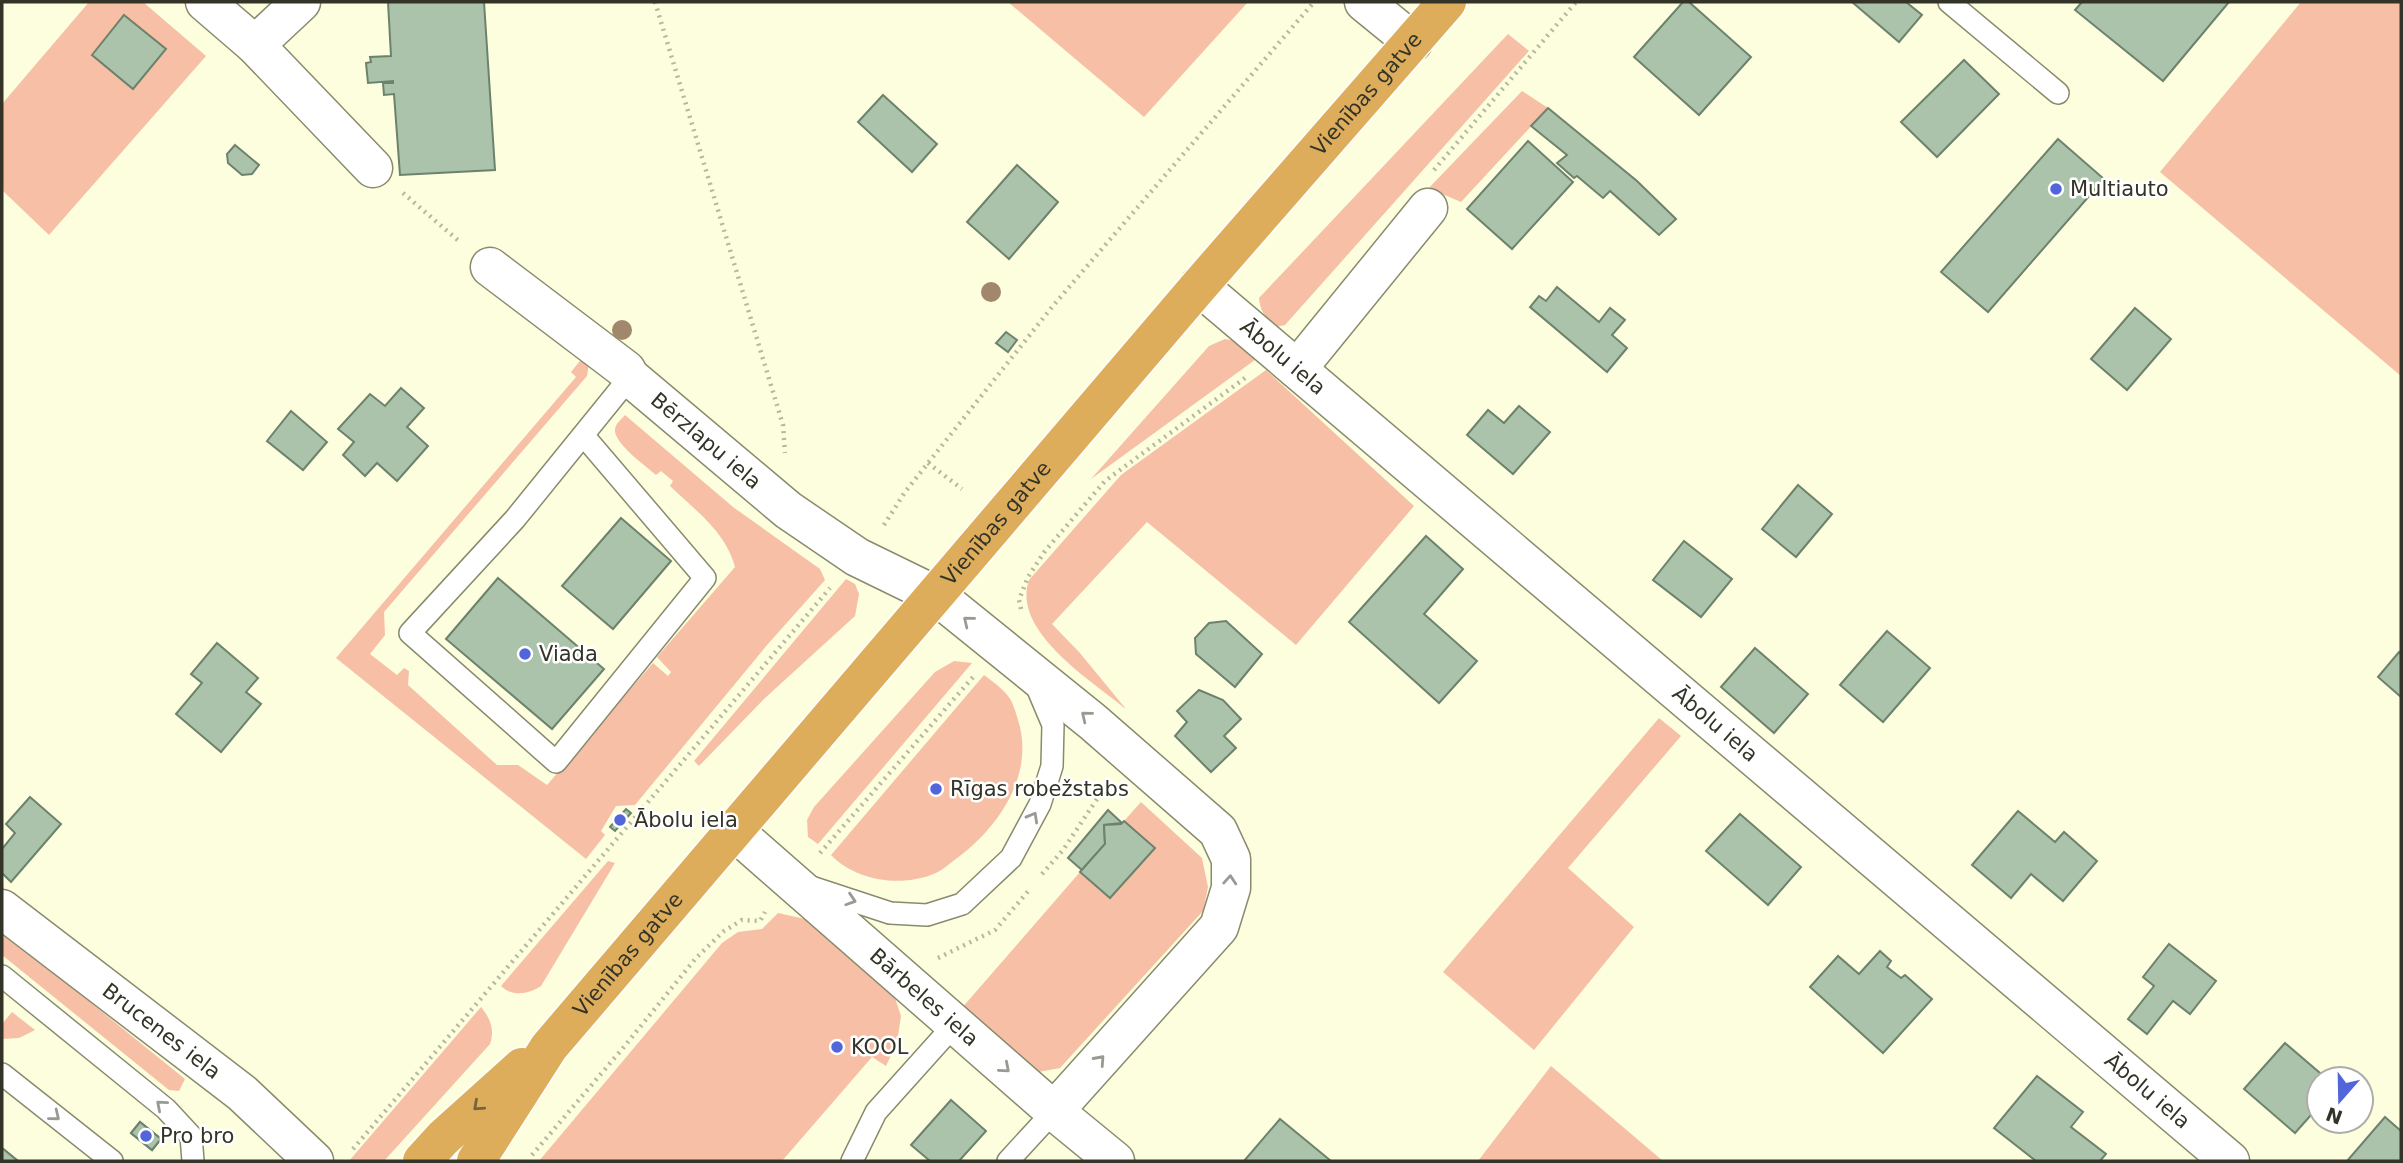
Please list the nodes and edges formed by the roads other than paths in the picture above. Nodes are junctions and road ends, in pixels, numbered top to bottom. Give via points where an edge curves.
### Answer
1 (205, 2) edge
2 (301, 2) edge
3 (1364, 2) edge
4 (1447, 2) edge
5 (1949, 2) edge
6 (1413, 42) junction
7 (255, 45) junction
8 (2058, 93) dead end
9 (373, 168) road end
10 (1428, 208) dead end
11 (490, 267) road end
12 (1199, 286) junction
13 (1297, 369) junction
14 (630, 377) junction
15 (583, 435) junction
16 (937, 596) junction
17 (999, 646) junction
18 (733, 831) junction
19 (786, 878) junction
20 (2, 909) edge
21 (2, 976) edge
22 (955, 1024) junction
23 (549, 1048) junction
24 (2, 1074) edge
25 (1054, 1111) junction
26 (112, 1161) edge
27 (192, 1161) edge
28 (314, 1161) edge
29 (422, 1161) edge
30 (476, 1161) edge
31 (852, 1161) edge
32 (1008, 1161) edge
33 (1115, 1161) edge
34 (2230, 1161) edge

1 - 7 street
2 - 7 street
3 - 6 street
4 - 6 highway, Vienības gatve
5 - 8 lane
6 - 12 highway, Vienības gatve
7 - 9 street
10 - 13 street
11 - 14 street, Bērzlapu iela
12 - 13 street, Ābolu iela
12 - 16 highway, Vienības gatve
13 - 34 street, Ābolu iela
14 - 15 lane
14 - 16 street, Bērzlapu iela via 789,510 857,557
15 - 15 lane via 515,519 410,633 556,762 705,578
17 -> 16 street, Bērzlapu iela
16 - 18 highway, Vienības gatve
19 -> 17 lane via 890,912 927,915 962,904 1011,858 1040,804 1052,766 1053,725 1037,687
25 -> 17 street, Bērzlapu iela via 1219,927 1231,888 1231,859 1219,831
18 - 19 street, Bārbeles iela
18 - 23 highway, Vienības gatve
19 - 22 street, Bārbeles iela
20 - 28 street, Brucenes iela via 242,1093
27 -> 21 lane via 191,1136 166,1109
22 -> 25 street, Bārbeles iela
22 - 31 lane via 876,1112
23 -> 29 highway, Vienības gatve via 515,1072
23 - 30 highway, Vienības gatve
24 -> 26 lane
25 - 32 lane
25 - 33 street, Bārbeles iela

